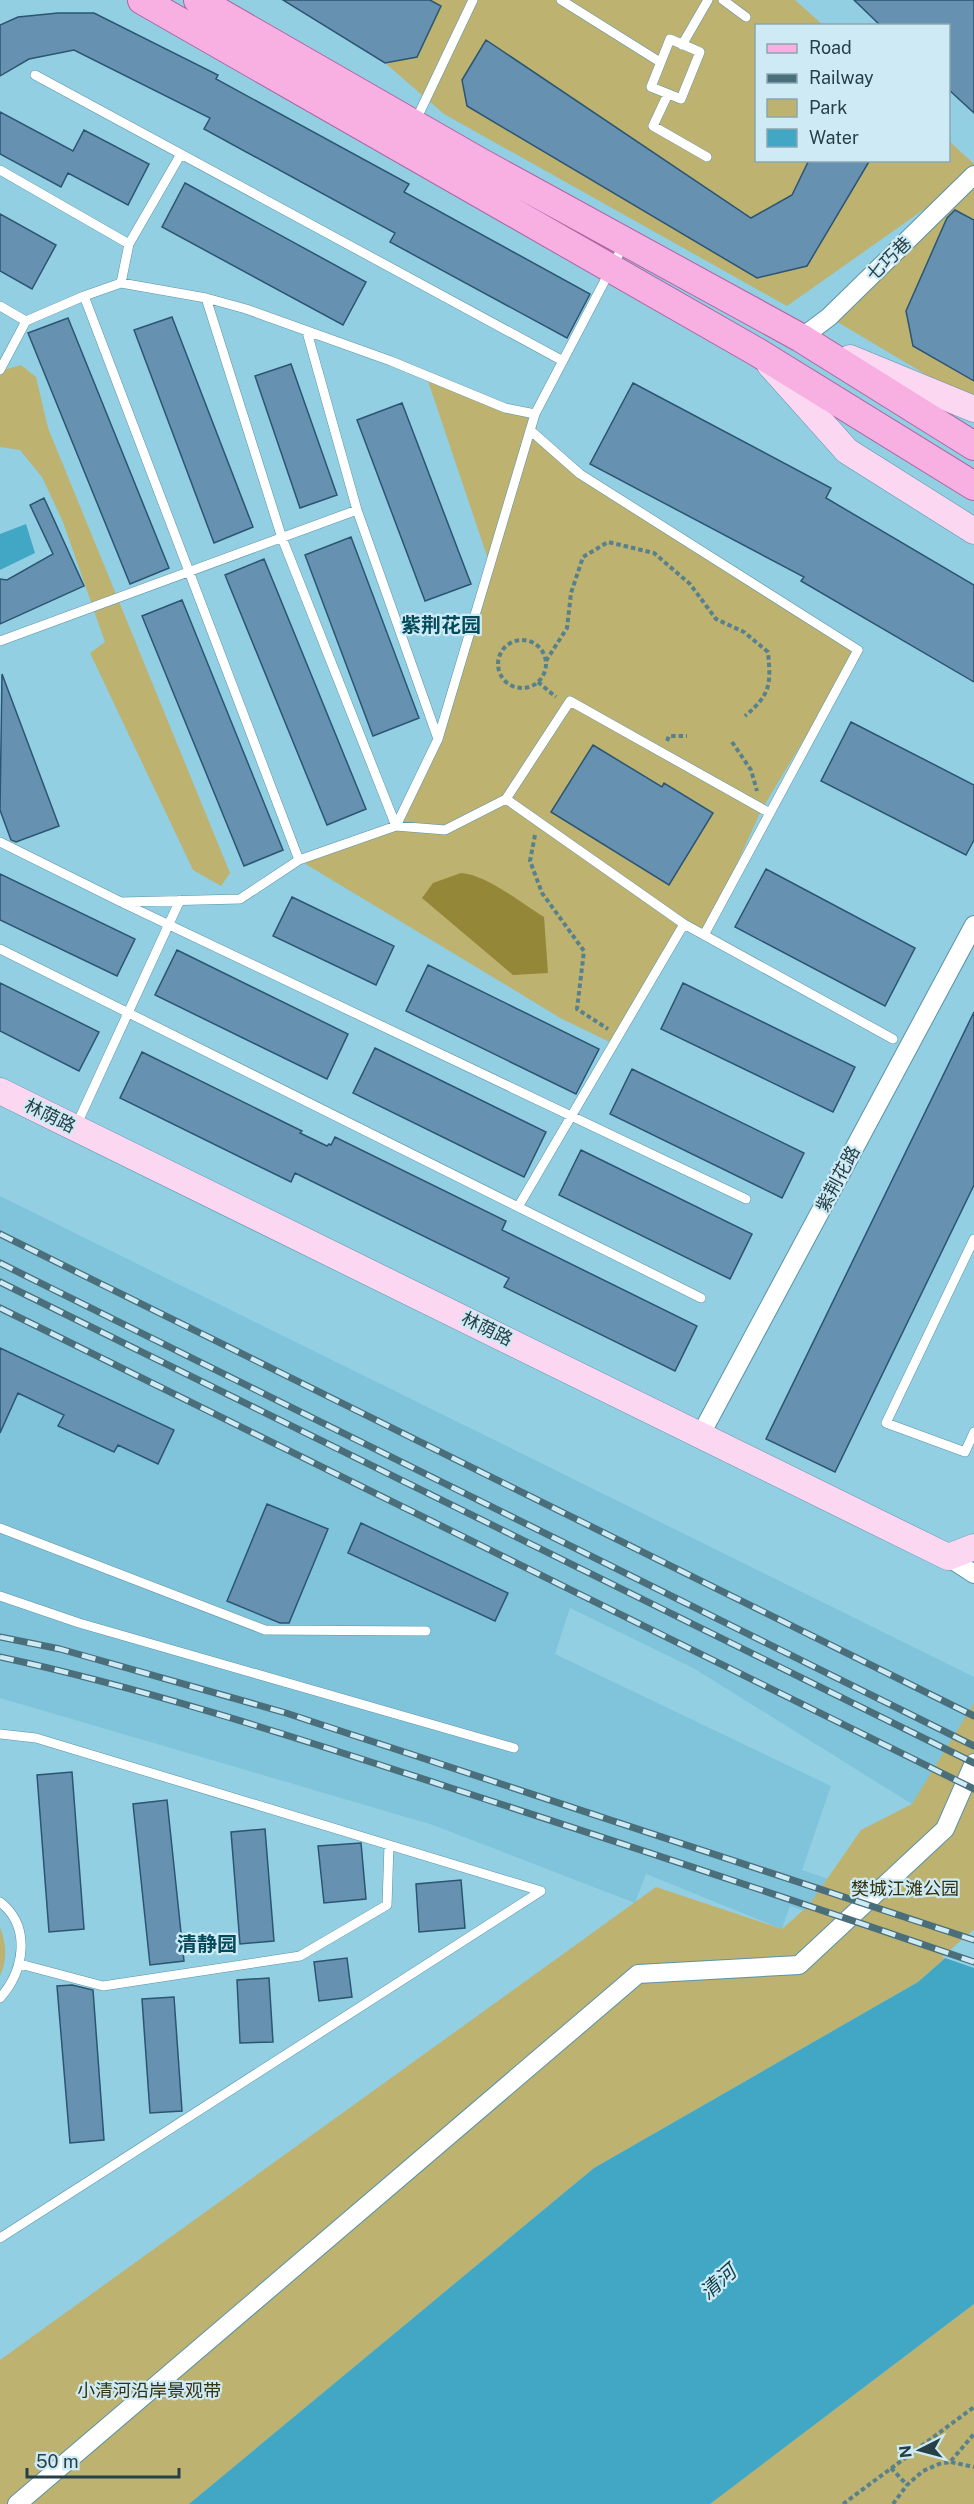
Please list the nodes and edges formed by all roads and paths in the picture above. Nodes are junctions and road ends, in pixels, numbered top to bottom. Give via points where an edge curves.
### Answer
1 (142, 0) edge
2 (198, 0) edge
3 (473, 0) edge
4 (561, 0) edge
5 (708, 0) edge
6 (723, 0) edge
7 (746, 17) dead end
8 (682, 45) junction
9 (660, 62) junction
10 (35, 75) dead end
11 (668, 94) junction
12 (414, 124) junction
13 (181, 154) junction
14 (707, 157) dead end
15 (0, 170) edge
16 (974, 176) edge
17 (626, 242) junction
18 (129, 243) junction
19 (611, 268) junction
20 (121, 283) junction
21 (84, 296) junction
22 (206, 298) junction
23 (0, 306) edge
24 (26, 321) junction
25 (307, 332) junction
26 (801, 338) junction
27 (758, 352) junction
28 (563, 361) junction
29 (0, 370) edge
30 (974, 410) edge
31 (536, 414) junction
32 (531, 430) junction
33 (974, 446) edge
34 (974, 486) edge
35 (357, 510) junction
36 (974, 531) edge
37 (282, 538) junction
38 (189, 572) junction
39 (0, 641) edge
40 (546, 661) junction
41 (538, 682) junction
42 (567, 706) junction
43 (745, 716) dead end
44 (438, 740) junction
45 (732, 742) dead end
46 (506, 799) junction
47 (765, 811) junction
48 (537, 821) junction
49 (396, 826) junction
50 (0, 842) edge
51 (299, 860) junction
52 (180, 900) junction
53 (121, 902) junction
54 (684, 924) junction
55 (169, 925) junction
56 (974, 925) edge
57 (704, 934) junction
58 (0, 949) edge
59 (968, 950) edge
60 (128, 1013) junction
61 (618, 1036) junction
62 (893, 1039) dead end
63 (0, 1091) edge
64 (571, 1116) junction
65 (75, 1128) junction
66 (746, 1199) dead end
67 (518, 1207) junction
68 (974, 1239) edge
69 (701, 1298) dead end
70 (974, 1432) edge
71 (701, 1434) junction
72 (0, 1528) edge
73 (974, 1547) edge
74 (948, 1557) junction
75 (974, 1574) edge
76 (0, 1596) edge
77 (426, 1631) dead end
78 (0, 1734) edge
79 (514, 1748) dead end
80 (974, 1763) edge
81 (389, 1845) junction
82 (0, 1902) edge
83 (20, 1964) junction
84 (0, 1998) edge
85 (0, 2238) edge
86 (974, 2407) edge
87 (974, 2434) edge
88 (950, 2462) junction
89 (974, 2467) edge
90 (891, 2468) junction
91 (907, 2485) junction
92 (17, 2504) edge
93 (843, 2504) edge
94 (893, 2504) edge

1 - 19 main road
2 - 12 main road
3 - 12 lane
4 - 9 lane
5 - 8 lane
6 - 7 lane
8 - 9 lane via 670,39
8 - 11 lane via 700,52 681,99
9 - 11 lane via 651,87
10 - 13 lane
11 - 14 lane via 653,126
12 - 17 main road
13 - 18 lane
13 - 28 lane
15 - 18 lane
16 - 26 street, 七巧巷 via 829,317
17 - 19 lane
17 - 26 main road
18 - 20 lane
19 - 27 main road
19 - 28 lane
20 - 21 lane
20 - 22 lane
21 - 24 lane
21 - 38 lane
22 - 25 lane
22 - 37 lane
23 - 24 lane
24 - 29 lane
25 - 31 lane via 391,361 505,408
25 - 35 lane
26 - 30 street
26 - 33 main road
27 - 34 main road
27 - 36 street via 847,451
28 - 31 lane
31 - 32 lane
32 - 44 lane
32 - 47 lane via 580,474 858,650
35 - 37 lane
35 - 44 lane
37 - 38 lane
37 - 49 lane
38 - 39 lane
38 - 51 lane
40 - 41 path
40 - 41 path via 539,646 524,640 509,644 500,656 500,672 509,684 524,688
40 - 43 path via 567,628 571,593 583,557 608,542 654,553 690,584 716,619 744,632 768,652 771,680 763,701
41 - 42 path
42 - 46 lane
42 - 47 lane via 570,701
44 - 49 lane
45 - 47 path via 751,770
46 - 48 lane
46 - 49 lane via 445,830
47 - 57 lane
48 - 54 lane
48 - 61 path via 531,861 538,882 584,951 578,1010
49 - 51 lane
50 - 53 lane
51 - 52 lane via 240,899
52 - 53 lane
52 - 55 lane
53 - 55 lane
54 - 57 lane
54 - 61 lane
55 - 60 lane
55 - 64 lane
56 - 59 street, 紫荆花路
57 - 62 lane
58 - 60 lane
59 - 71 street, 紫荆花路
60 - 65 lane
60 - 67 lane
61 - 64 lane
63 - 65 street, 林荫路
64 - 66 lane
64 - 67 lane
65 - 71 street, 林荫路
67 - 69 lane
68 - 70 lane via 886,1423 965,1452
71 - 74 street, 林荫路
72 - 77 lane via 265,1630
73 - 74 street
74 - 75 street
76 - 79 lane via 80,1623
78 - 81 lane via 36,1738
80 - 92 street via 945,1829 799,1965 638,1974
81 - 83 lane via 387,1905 300,1956 103,1986
81 - 85 lane via 541,1891
82 - 83 lane via 16,1922 21,1942
83 - 84 lane via 12,1985
86 - 90 path
87 - 88 path
88 - 89 path
88 - 91 path via 923,2471
90 - 91 path
90 - 93 path
91 - 94 path

